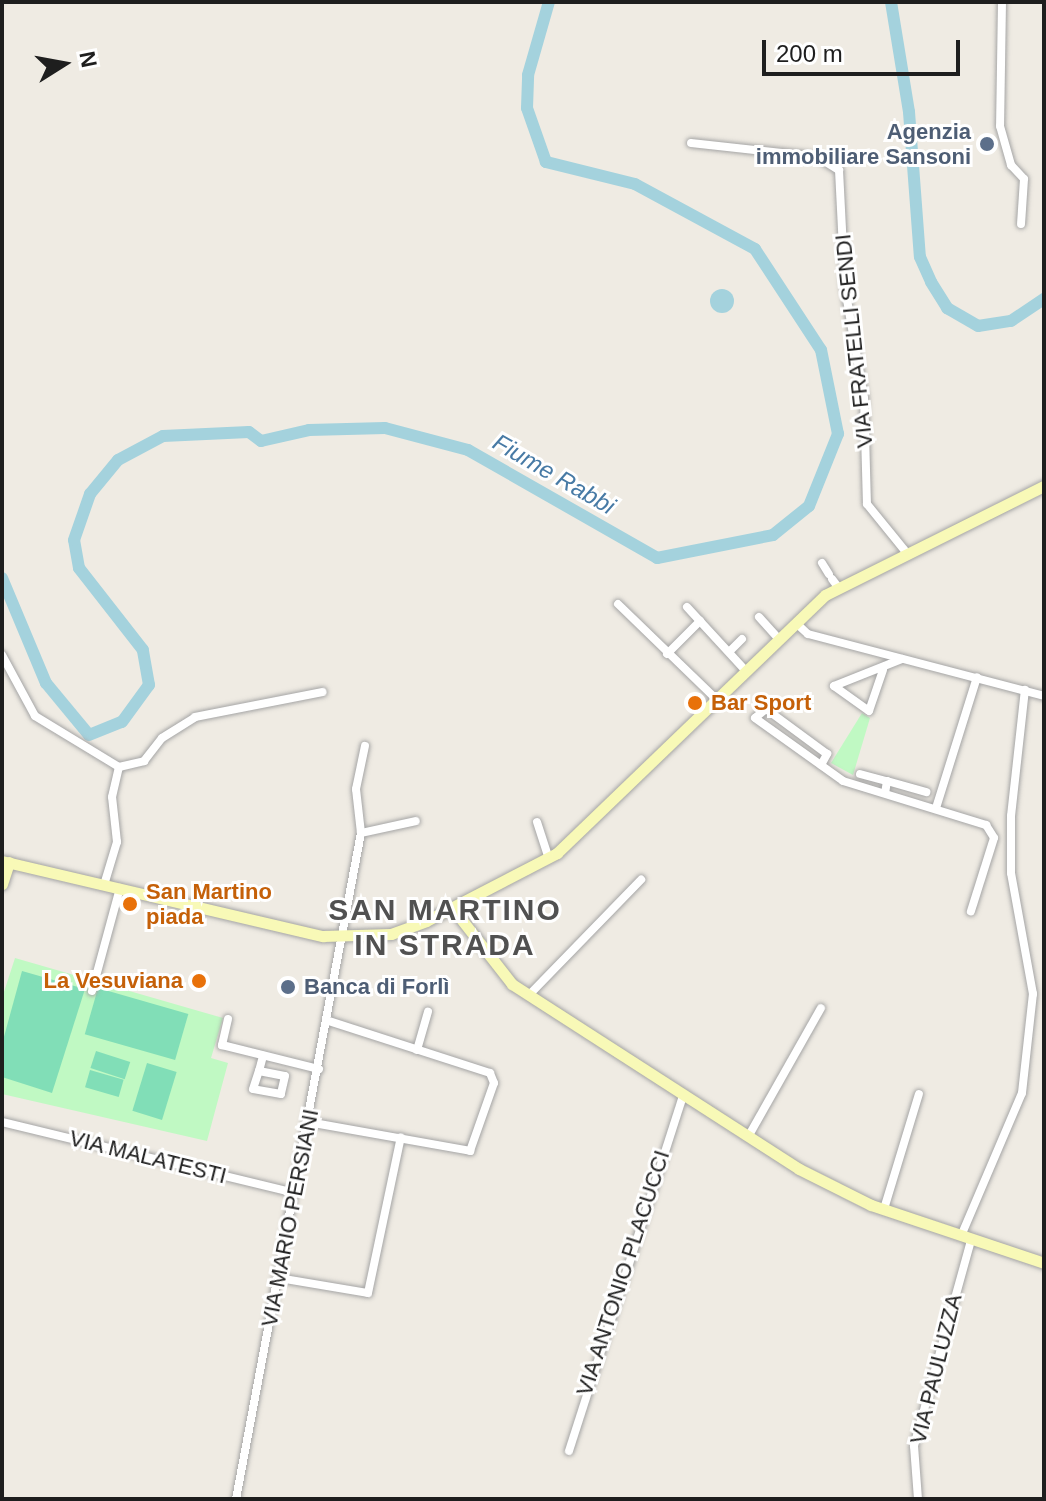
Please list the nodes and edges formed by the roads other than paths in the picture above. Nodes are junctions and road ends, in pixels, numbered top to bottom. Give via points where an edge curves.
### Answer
1 (1002, 2) edge
2 (691, 143) dead end
3 (1021, 224) dead end
4 (1044, 486) edge
5 (906, 552) junction
6 (822, 563) dead end
7 (833, 580) junction
8 (618, 604) dead end
9 (687, 607) dead end
10 (759, 617) dead end
11 (700, 621) junction
12 (796, 623) junction
13 (742, 639) dead end
14 (779, 639) junction
15 (730, 651) junction
16 (667, 654) junction
17 (2, 655) edge
18 (902, 659) junction
19 (745, 670) junction
20 (883, 670) junction
21 (977, 677) junction
22 (1025, 690) junction
23 (323, 692) dead end
24 (1044, 696) edge
25 (715, 698) junction
26 (755, 718) dead end
27 (365, 746) dead end
28 (119, 767) junction
29 (860, 774) dead end
30 (887, 781) junction
31 (926, 792) dead end
32 (885, 793) junction
33 (936, 808) junction
34 (416, 821) dead end
35 (537, 822) dead end
36 (361, 833) junction
37 (549, 858) junction
38 (5, 862) edge
39 (641, 880) dead end
40 (2, 884) edge
41 (104, 885) junction
42 (120, 888) junction
43 (454, 910) junction
44 (971, 911) dead end
45 (343, 937) junction
46 (92, 991) dead end
47 (529, 995) junction
48 (821, 1008) dead end
49 (428, 1012) dead end
50 (228, 1019) dead end
51 (329, 1021) junction
52 (417, 1050) junction
53 (263, 1056) junction
54 (319, 1069) junction
55 (259, 1071) junction
56 (919, 1094) dead end
57 (683, 1096) junction
58 (2, 1122) edge
59 (308, 1122) junction
60 (401, 1137) junction
61 (748, 1137) junction
62 (295, 1193) junction
63 (884, 1209) junction
64 (966, 1238) junction
65 (1044, 1263) edge
66 (279, 1278) junction
67 (569, 1451) dead end
68 (236, 1499) edge
69 (918, 1499) edge

1 - 3 street via 1000,126 1011,165 1024,179
2 - 5 street, VIA FRATELLI SENDI via 818,157 839,170 845,288 864,398 867,504
4 - 5 main road
5 - 7 main road
6 - 7 street
7 - 12 main road
8 - 16 street
9 - 11 street
10 - 14 street
11 - 15 street
11 - 16 street
12 - 14 main road
12 - 18 street via 808,634
13 - 15 street
14 - 19 main road
15 - 19 street
16 - 25 street
17 - 28 street via 35,716
18 - 20 street
18 - 21 street
19 - 25 main road
20 - 20 street via 843,678 834,686 869,711
21 - 22 street
21 - 33 street
22 - 24 street
22 - 64 street, VIA PAULUZZA via 1011,873 1033,994 1023,1082
23 - 28 street via 195,717 162,738 144,761
25 - 37 main road
26 - 32 street via 843,781
27 - 36 street, VIA MARIO PERSIANI via 356,789
28 - 41 street via 112,797 117,842
29 - 30 street
30 - 31 street
30 - 32 street
32 - 33 street
33 - 44 street via 986,825 994,838
34 - 36 street
35 - 37 street
36 - 45 street, VIA MARIO PERSIANI
37 - 43 main road
38 - 40 main road
38 - 41 main road
39 - 47 street
41 - 42 main road
42 - 45 main road
42 - 46 street
43 - 45 main road via 391,934
43 - 47 main road
45 - 51 street, VIA MARIO PERSIANI
47 - 57 main road
48 - 61 street
49 - 52 street
50 - 53 street via 222,1045
51 - 52 street
51 - 54 street, VIA MARIO PERSIANI
52 - 60 street via 492,1077 470,1151
53 - 54 street
53 - 55 street
54 - 59 street, VIA MARIO PERSIANI
55 - 55 street via 285,1076 281,1094 253,1089
56 - 63 street
57 - 61 main road
57 - 67 street, VIA ANTONIO PLACUCCI
58 - 62 street, VIA MALATESTI
59 - 60 street
59 - 62 street, VIA MARIO PERSIANI
60 - 66 street via 368,1293
61 - 63 main road
62 - 66 street, VIA MARIO PERSIANI
63 - 64 main road
64 - 65 main road
64 - 69 street, VIA PAULUZZA via 914,1446
66 - 68 street, VIA MARIO PERSIANI

